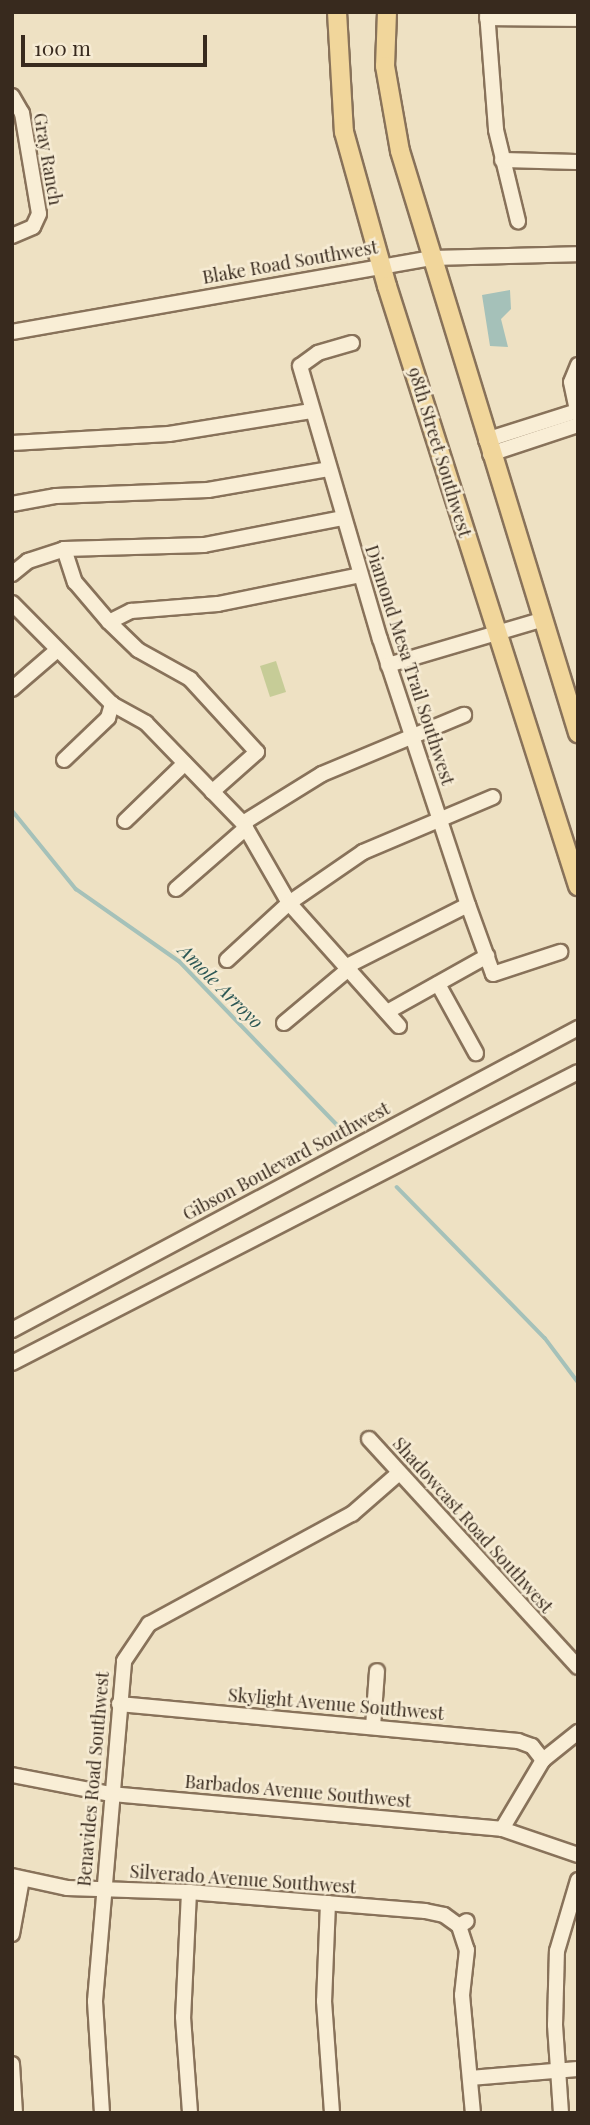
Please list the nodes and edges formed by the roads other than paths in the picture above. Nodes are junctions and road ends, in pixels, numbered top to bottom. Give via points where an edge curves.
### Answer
1 (337, 12) edge
2 (387, 12) edge
3 (487, 15) edge
4 (578, 19) edge
5 (13, 97) edge
6 (502, 160) junction
7 (578, 162) edge
8 (518, 221) dead end
9 (12, 236) edge
10 (578, 254) edge
11 (429, 258) junction
12 (381, 265) junction
13 (12, 332) edge
14 (352, 343) dead end
15 (578, 365) edge
16 (311, 411) junction
17 (577, 417) edge
18 (12, 443) edge
19 (488, 447) junction
20 (328, 468) junction
21 (12, 504) edge
22 (343, 518) junction
23 (64, 549) junction
24 (12, 574) edge
25 (360, 575) junction
26 (12, 603) edge
27 (541, 620) junction
28 (109, 622) junction
29 (496, 632) junction
30 (56, 651) junction
31 (388, 665) junction
32 (12, 690) edge
33 (112, 704) junction
34 (464, 715) dead end
35 (578, 733) edge
36 (412, 738) junction
37 (64, 760) dead end
38 (185, 763) junction
39 (212, 792) junction
40 (493, 797) dead end
41 (125, 821) dead end
42 (440, 821) junction
43 (244, 826) junction
44 (578, 886) edge
45 (176, 889) dead end
46 (289, 903) junction
47 (468, 905) junction
48 (560, 952) dead end
49 (487, 956) junction
50 (228, 960) dead end
51 (350, 966) junction
52 (438, 984) junction
53 (387, 1012) junction
54 (284, 1023) dead end
55 (399, 1027) dead end
56 (578, 1028) edge
57 (476, 1053) dead end
58 (578, 1072) edge
59 (12, 1329) edge
60 (12, 1363) edge
61 (369, 1439) dead end
62 (399, 1472) junction
63 (578, 1667) edge
64 (377, 1671) dead end
65 (119, 1704) junction
66 (373, 1727) junction
67 (578, 1732) edge
68 (543, 1760) junction
69 (12, 1775) edge
70 (111, 1794) junction
71 (502, 1829) junction
72 (578, 1855) edge
73 (17, 1877) edge
74 (578, 1880) edge
75 (102, 1889) junction
76 (189, 1892) junction
77 (328, 1903) junction
78 (12, 1934) edge
79 (12, 2064) edge
80 (578, 2069) edge
81 (558, 2071) junction
82 (470, 2078) junction
83 (15, 2113) edge
84 (102, 2113) edge
85 (190, 2113) edge
86 (332, 2113) edge
87 (473, 2113) edge
88 (561, 2113) edge

1 - 12 main road, 98th Street Southwest via 344,132
2 - 11 main road via 385,66 400,151
3 - 4 street
3 - 6 street
5 - 9 street, Gray Ranch via 22,113 39,214 33,227
6 - 7 street
6 - 8 street
10 - 11 street, Blake Road Southwest
11 - 12 street, Blake Road Southwest
11 - 19 main road
12 - 13 street, Blake Road Southwest
12 - 29 main road, 98th Street Southwest
14 - 16 street, Diamond Mesa Trail Southwest via 318,353 300,366
15 - 17 street via 571,382
16 - 18 street via 169,433
16 - 20 street, Diamond Mesa Trail Southwest
17 - 19 street
19 - 27 main road
20 - 21 street via 208,490 56,496
20 - 22 street, Diamond Mesa Trail Southwest
22 - 23 street via 204,545
22 - 25 street, Diamond Mesa Trail Southwest
23 - 24 street via 28,561
23 - 28 street via 75,582
25 - 28 street via 218,604 131,611
25 - 31 street, Diamond Mesa Trail Southwest
26 - 30 street
27 - 29 street
27 - 35 main road
28 - 39 street via 138,650 190,679 257,752
29 - 31 street
29 - 44 main road, 98th Street Southwest
30 - 32 street
30 - 33 street
31 - 36 street, Diamond Mesa Trail Southwest
33 - 37 street via 108,719
33 - 38 street via 146,723
34 - 36 street
36 - 42 street, Diamond Mesa Trail Southwest
36 - 43 street via 322,774
38 - 39 street
38 - 41 street
39 - 43 street
40 - 42 street via 453,810
42 - 46 street via 363,852
42 - 47 street, Diamond Mesa Trail Southwest
43 - 45 street
43 - 46 street
46 - 50 street
46 - 51 street
47 - 49 street, Diamond Mesa Trail Southwest
47 - 51 street
48 - 49 street, Diamond Mesa Trail Southwest via 493,974
49 - 52 street
51 - 53 street
51 - 54 street
52 - 53 street
52 - 57 street
53 - 55 street
56 - 59 street, Gibson Boulevard Southwest
58 - 60 street
61 - 62 street, Shadowcast Road Southwest
62 - 63 street, Shadowcast Road Southwest
62 - 65 street, Benavides Road Southwest via 352,1514 149,1624 124,1661
64 - 66 street
65 - 66 street, Skylight Avenue Southwest
65 - 70 street, Benavides Road Southwest
66 - 68 street, Skylight Avenue Southwest via 518,1741 532,1746
67 - 68 street
68 - 71 street
69 - 70 street, Barbados Avenue Southwest
70 - 71 street, Barbados Avenue Southwest
70 - 75 street, Benavides Road Southwest
71 - 72 street, Barbados Avenue Southwest
73 - 75 street, Silverado Avenue Southwest via 67,1888
73 - 78 street
74 - 81 street via 557,1951
75 - 76 street, Silverado Avenue Southwest
75 - 84 street, Benavides Road Southwest via 95,2001
76 - 77 street, Silverado Avenue Southwest
76 - 85 street via 183,2017
77 - 82 street, Silverado Avenue Southwest via 425,1911 463,1923 467,1950 462,1995
77 - 86 street via 324,2001
79 - 83 street
80 - 81 street
81 - 82 street
81 - 88 street
82 - 87 street

